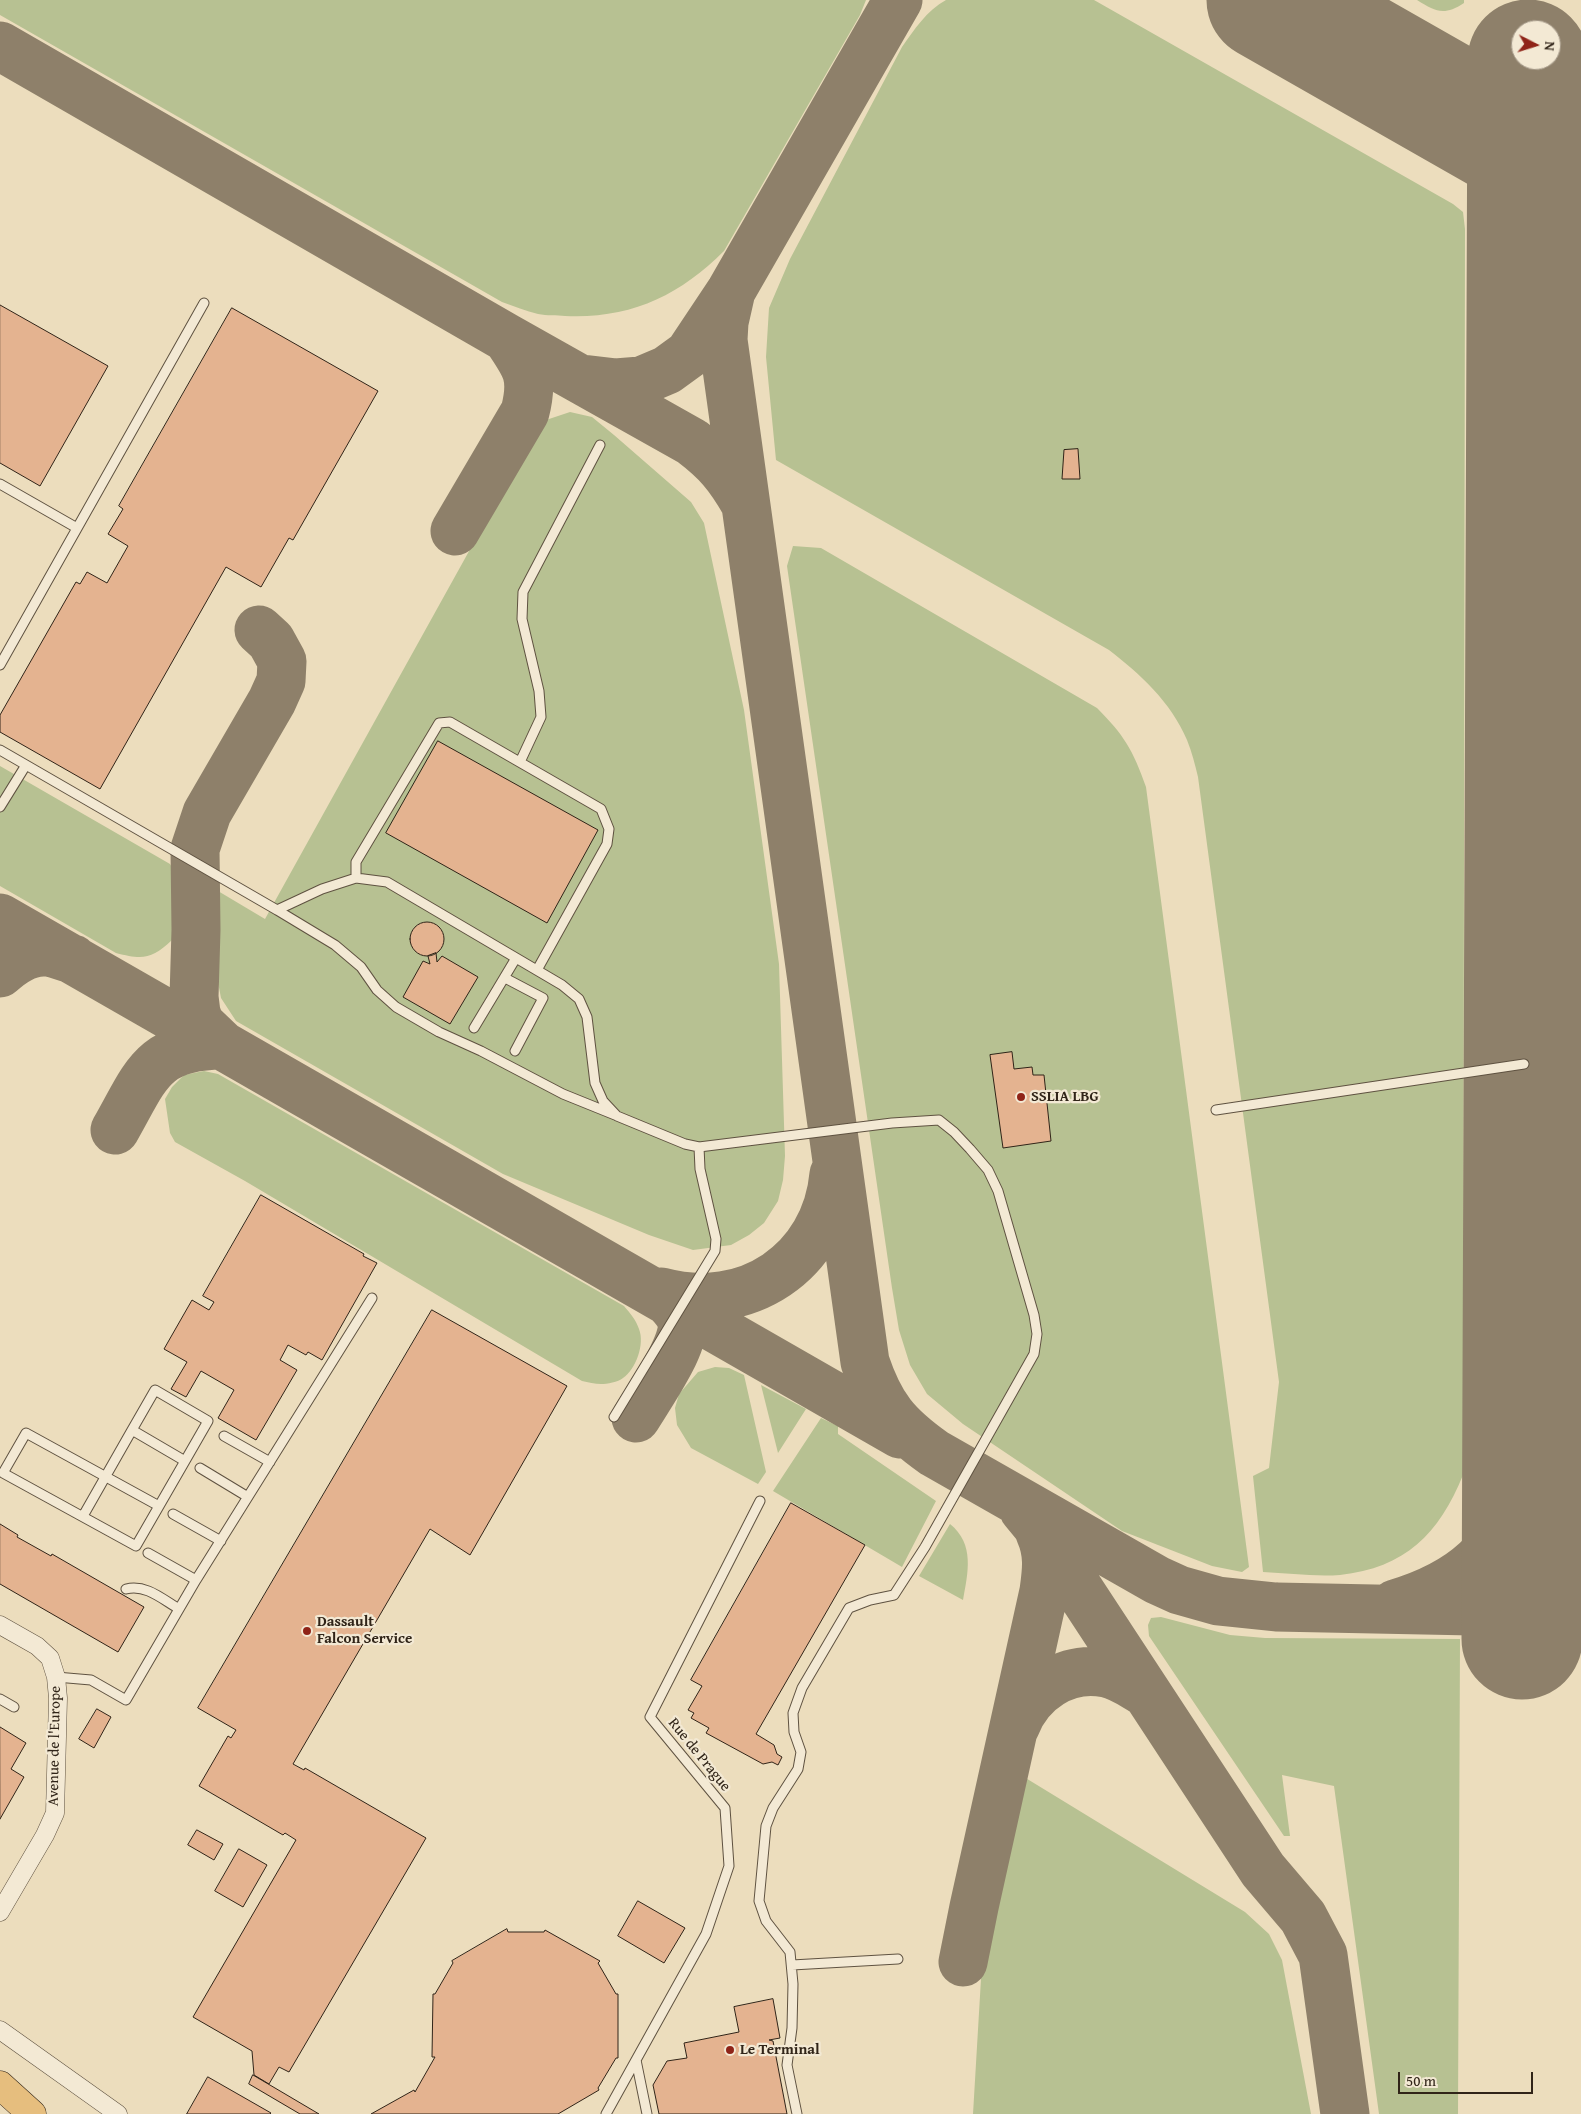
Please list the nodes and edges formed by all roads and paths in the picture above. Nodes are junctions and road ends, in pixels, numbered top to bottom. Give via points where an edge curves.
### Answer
1 (204, 303) dead end
2 (600, 446) dead end
3 (0, 484) edge
4 (77, 528) junction
5 (0, 665) edge
6 (0, 750) edge
7 (520, 762) junction
8 (26, 765) junction
9 (0, 807) edge
10 (356, 878) junction
11 (277, 910) junction
12 (516, 958) junction
13 (537, 970) junction
14 (505, 978) junction
15 (474, 1028) dead end
16 (515, 1051) dead end
17 (1524, 1064) dead end
18 (1216, 1110) dead end
19 (617, 1116) junction
20 (699, 1147) junction
21 (372, 1298) dead end
22 (614, 1416) dead end
23 (132, 1430) junction
24 (224, 1436) dead end
25 (185, 1461) junction
26 (270, 1462) junction
27 (200, 1468) dead end
28 (2, 1474) edge
29 (105, 1476) junction
30 (248, 1497) junction
31 (760, 1502) dead end
32 (159, 1506) junction
33 (173, 1514) dead end
34 (83, 1516) junction
35 (221, 1541) junction
36 (148, 1553) dead end
37 (196, 1580) junction
38 (126, 1589) dead end
39 (179, 1609) junction
40 (0, 1625) edge
41 (56, 1677) junction
42 (0, 1699) edge
43 (14, 1707) dead end
44 (0, 1912) edge
45 (898, 1959) dead end
46 (792, 1965) junction
47 (0, 2030) edge
48 (636, 2060) junction
49 (0, 2085) edge
50 (0, 2110) edge
51 (4, 2114) edge
52 (32, 2114) edge
53 (118, 2114) edge
54 (606, 2114) edge
55 (647, 2114) edge
56 (797, 2114) edge

1 - 4 lane
2 - 7 lane via 523,592 522,619 539,691 541,717
3 - 4 lane
4 - 5 lane
6 - 8 lane
7 - 10 lane via 450,722 439,723 356,862
7 - 13 lane via 601,809 608,829 607,844
8 - 9 lane
8 - 11 lane
10 - 11 lane via 322,889
10 - 12 lane via 387,882
11 - 19 lane via 335,945 361,967 377,990 396,1007 563,1094
12 - 13 lane
12 - 14 lane
13 - 19 lane via 579,999 587,1017 595,1083 603,1101
14 - 15 lane
14 - 16 lane via 543,998
17 - 18 lane
19 - 20 lane
20 - 22 lane via 700,1169 716,1239 715,1251
20 - 46 lane via 939,1120 988,1170 998,1191 1037,1334 1034,1354 894,1596 849,1608 802,1688 793,1713 794,1732 801,1752 798,1770 773,1808 766,1826 759,1902 766,1920 790,1952
21 - 26 lane
23 - 25 lane
23 - 25 lane via 155,1390 208,1421
23 - 29 lane
24 - 26 lane
25 - 32 lane
26 - 30 lane
27 - 30 lane
28 - 29 lane via 26,1433
28 - 34 lane
29 - 32 lane
29 - 34 lane
30 - 35 lane
31 - 48 lane, Rue de Prague via 650,1717 725,1808 729,1866 706,1934
32 - 34 lane via 136,1546
33 - 35 lane
35 - 37 lane
36 - 37 lane
37 - 39 lane
38 - 39 lane via 146,1589
39 - 41 lane via 126,1700 91,1680
40 - 41 street, Avenue de l'Europe via 37,1646 50,1658
41 - 44 street, Avenue de l'Europe via 54,1813 45,1835
42 - 43 lane
45 - 46 lane
46 - 56 lane via 792,2028 787,2064
47 - 53 street
48 - 54 lane, Rue de Prague
48 - 55 lane
49 - 52 main road
50 - 51 main road

